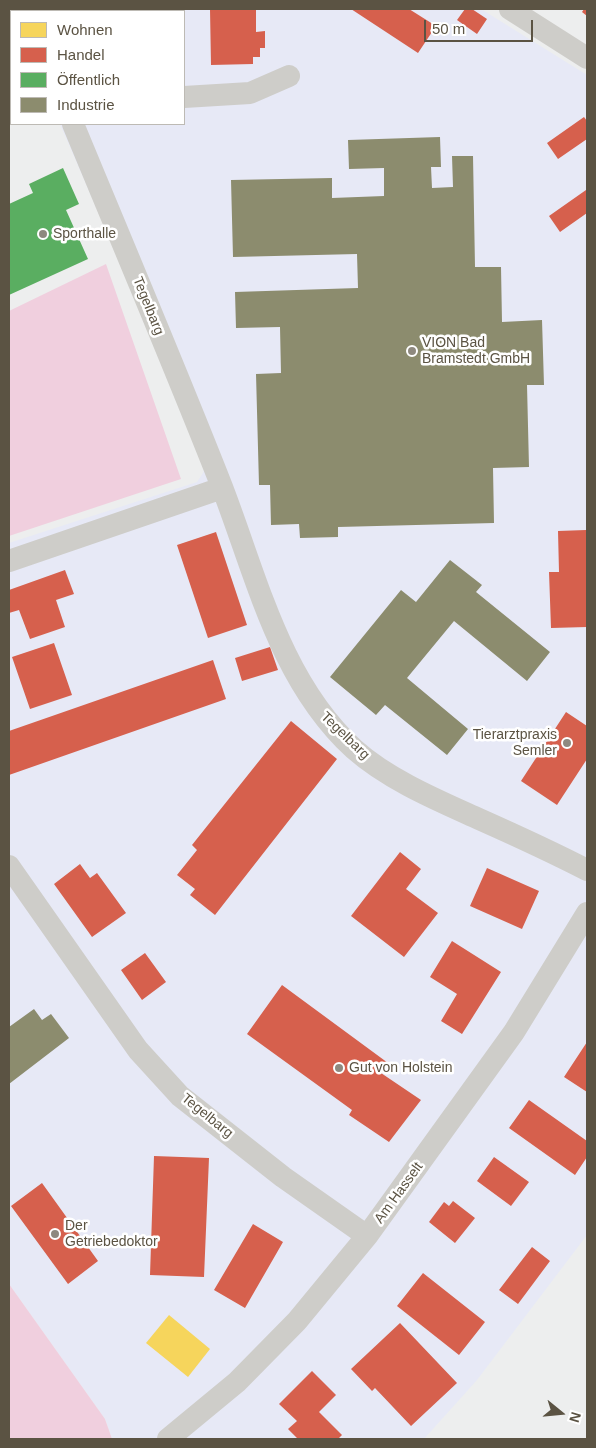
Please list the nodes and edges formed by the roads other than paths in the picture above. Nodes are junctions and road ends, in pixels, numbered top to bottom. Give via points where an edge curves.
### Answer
1 (510, 9) edge
2 (587, 58) edge
3 (289, 76) dead end
4 (185, 97) edge
5 (73, 125) edge
6 (222, 488) junction
7 (9, 561) edge
8 (9, 866) edge
9 (587, 870) edge
10 (587, 913) edge
11 (367, 1236) junction
12 (168, 1439) edge

1 - 2 street
3 - 4 street via 250,93
5 - 6 street, Tegelbarg
6 - 7 street
6 - 9 street, Tegelbarg via 269,618 302,686 330,725 357,751 427,796
8 - 11 street, Tegelbarg via 138,1050 180,1096 283,1177
10 - 11 street, Am Hasselt via 510,1037
11 - 12 street, Am Hasselt via 297,1321 237,1382

